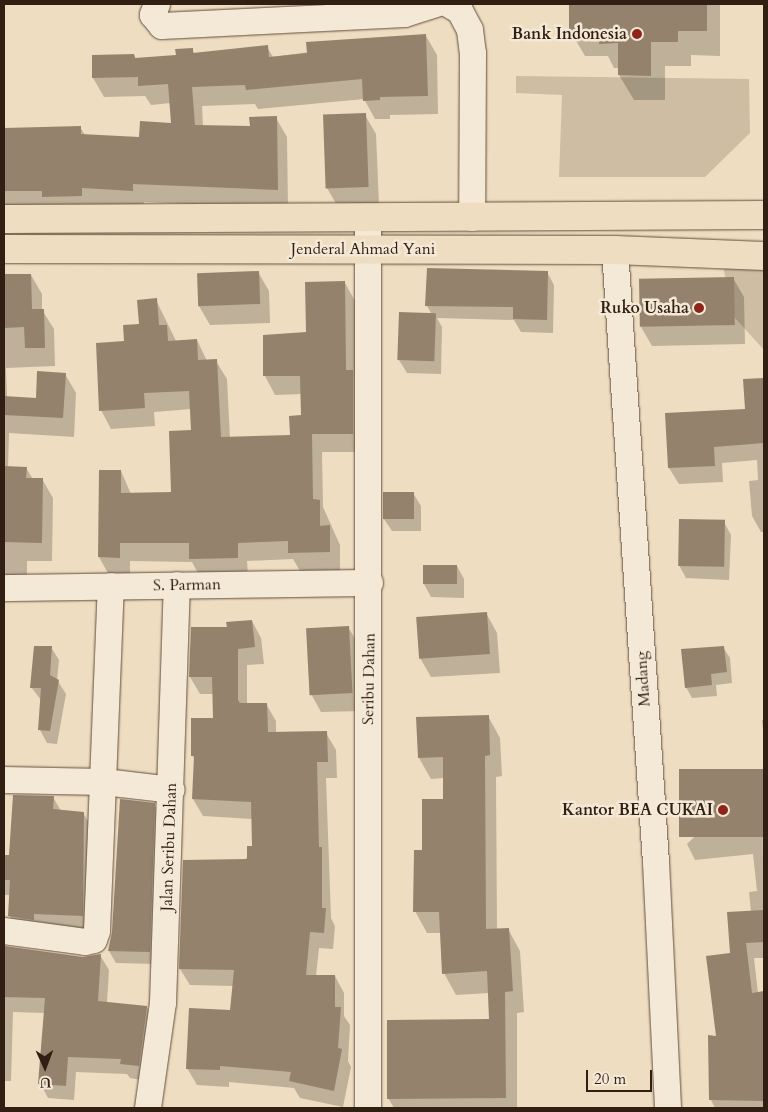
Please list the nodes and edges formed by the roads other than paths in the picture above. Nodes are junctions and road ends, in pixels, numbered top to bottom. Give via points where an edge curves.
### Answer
1 (157, 4) edge
2 (436, 4) edge
3 (448, 4) edge
4 (392, 9) edge
5 (764, 215) edge
6 (368, 218) junction
7 (472, 218) junction
8 (4, 219) edge
9 (4, 249) edge
10 (370, 249) junction
11 (614, 250) junction
12 (764, 256) edge
13 (370, 583) junction
14 (176, 585) junction
15 (111, 586) junction
16 (4, 588) edge
17 (4, 780) edge
18 (104, 782) junction
19 (172, 790) junction
20 (4, 932) edge
21 (148, 1108) edge
22 (368, 1108) edge
23 (668, 1108) edge

1 - 4 street via 152,15 162,26
2 - 4 street
3 - 7 street via 460,11 470,30 473,53
5 - 7 highway, Jenderal Ahmad Yani
6 - 7 highway, Jenderal Ahmad Yani
6 - 8 highway, Jenderal Ahmad Yani
6 - 10 street, Seribu Dahan
9 - 10 highway, Jenderal Ahmad Yani
10 - 11 highway, Jenderal Ahmad Yani
10 - 13 street, Seribu Dahan
11 - 12 highway, Jenderal Ahmad Yani
11 - 23 street, Madang via 656,862
13 - 14 street, S. Parman
13 - 22 street, Seribu Dahan
14 - 15 street, S. Parman
14 - 19 street, Jalan Seribu Dahan
15 - 16 street, S. Parman
15 - 18 street
17 - 18 street
18 - 19 street
18 - 20 street via 94,940 85,942
19 - 21 street, Jalan Seribu Dahan via 163,1003

